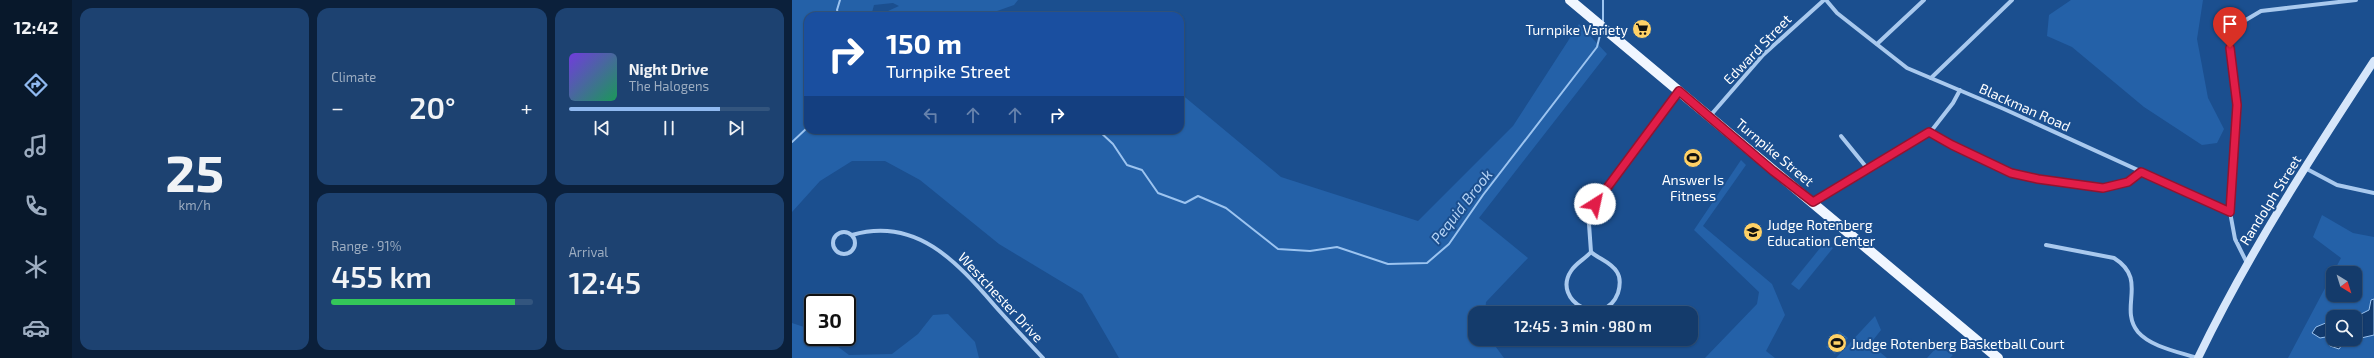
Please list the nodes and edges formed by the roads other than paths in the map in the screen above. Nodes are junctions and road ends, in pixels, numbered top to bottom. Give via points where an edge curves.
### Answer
1 (1570, 0) edge
2 (1825, 0) edge
3 (1924, 0) edge
4 (2012, 0) edge
5 (2314, 0) edge
6 (2356, 0) edge
7 (2322, 4) junction
8 (1877, 44) junction
9 (2374, 61) edge
10 (1931, 78) junction
11 (1960, 90) junction
12 (1679, 91) junction
13 (1710, 116) junction
14 (1929, 132) junction
15 (1841, 136) dead end
16 (1867, 168) junction
17 (2305, 168) junction
18 (2141, 172) junction
19 (2374, 192) edge
20 (1813, 202) junction
21 (2230, 212) junction
22 (852, 235) junction
23 (2046, 245) dead end
24 (1591, 252) junction
25 (2246, 263) junction
26 (1043, 358) edge
27 (1998, 358) edge
28 (2198, 358) edge

1 - 12 main road, Turnpike Street
2 - 8 street, Blackman Road via 1837,13
2 - 13 street, Edward Street via 1763,55
3 - 8 street
4 - 10 street
5 - 7 street
6 - 7 street
7 - 21 street via 2261,11 2240,24 2234,33 2230,48 2237,105
8 - 10 street, Blackman Road via 1907,68
9 - 17 main road, Randolph Street
10 - 11 street, Blackman Road
11 - 14 street via 1953,103
11 - 18 street, Blackman Road
12 - 13 main road, Turnpike Street
12 - 24 street via 1595,204 1589,224
13 - 20 main road, Turnpike Street
14 - 16 street
14 - 18 street via 2004,170 2038,179 2103,188 2128,182
15 - 16 street
16 - 20 street
17 - 19 street via 2337,185
17 - 25 main road, Randolph Street
18 - 21 street, Blackman Road
20 - 27 main road, Turnpike Street
21 - 25 street via 2235,239
22 - 22 street, Westchester Drive via 843,232 836,236 833,243 836,251 850,253 855,242
22 - 26 street, Westchester Drive via 869,230 895,232 932,245 964,270
23 - 28 street via 2114,258 2123,264 2133,286 2130,316 2139,332 2158,344
24 - 24 street via 1571,270 1567,285 1570,297 1579,306 1584,310 1597,311 1605,308 1616,297 1620,278 1613,267
25 - 28 main road, Randolph Street

